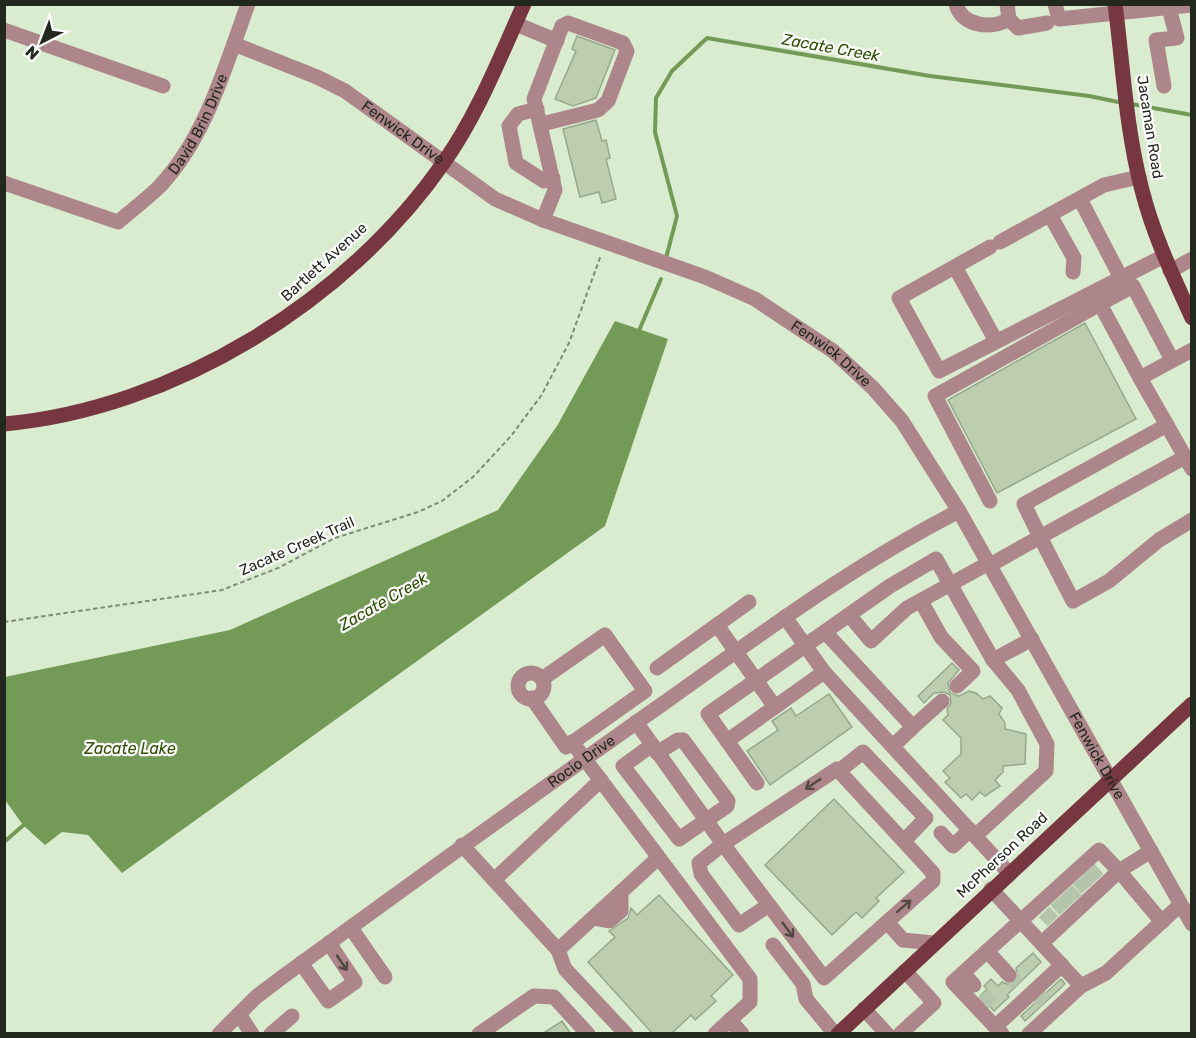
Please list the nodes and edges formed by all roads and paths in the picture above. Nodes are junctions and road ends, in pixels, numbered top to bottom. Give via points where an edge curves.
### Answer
1 (248, 4) edge
2 (524, 4) edge
3 (956, 4) edge
4 (1055, 4) edge
5 (1191, 5) edge
6 (1116, 8) edge
7 (1169, 8) junction
8 (1008, 12) edge
9 (1047, 22) dead end
10 (516, 24) junction
11 (4, 30) edge
12 (1184, 37) edge
13 (557, 41) junction
14 (234, 44) junction
15 (163, 86) dead end
16 (1164, 86) dead end
17 (539, 116) junction
18 (444, 162) junction
19 (1139, 177) junction
20 (553, 178) junction
21 (4, 183) edge
22 (1080, 199) junction
23 (1050, 215) junction
24 (543, 220) junction
25 (601, 255) dead end
26 (1164, 256) junction
27 (1191, 259) edge
28 (956, 267) junction
29 (1170, 271) junction
30 (1121, 278) junction
31 (1079, 283) junction
32 (1100, 304) junction
33 (1191, 318) edge
34 (996, 341) junction
35 (1191, 350) edge
36 (1172, 360) junction
37 (1140, 378) junction
38 (4, 424) edge
39 (1167, 425) junction
40 (1188, 463) edge
41 (990, 501) dead end
42 (959, 511) junction
43 (1191, 520) edge
44 (1040, 537) junction
45 (989, 564) junction
46 (951, 584) junction
47 (921, 601) junction
48 (749, 602) dead end
49 (849, 615) junction
50 (785, 617) junction
51 (4, 622) edge
52 (717, 625) junction
53 (825, 632) junction
54 (1032, 639) junction
55 (805, 645) junction
56 (737, 651) junction
57 (993, 660) junction
58 (657, 668) dead end
59 (824, 672) junction
60 (542, 679) junction
61 (756, 679) junction
62 (957, 686) dead end
63 (531, 698) junction
64 (942, 701) dead end
65 (1191, 704) edge
66 (775, 706) junction
67 (636, 722) junction
68 (913, 727) junction
69 (727, 741) junction
70 (572, 742) junction
71 (893, 746) junction
72 (654, 748) junction
73 (585, 758) junction
74 (838, 771) junction
75 (1110, 778) junction
76 (601, 780) junction
77 (757, 783) dead end
78 (705, 820) junction
79 (941, 833) dead end
80 (973, 833) junction
81 (904, 842) junction
82 (723, 844) junction
83 (462, 845) junction
84 (1151, 851) junction
85 (658, 858) junction
86 (1119, 871) junction
87 (1009, 873) junction
88 (1088, 879) junction
89 (494, 880) junction
90 (992, 889) junction
91 (1066, 900) junction
92 (769, 905) junction
93 (1180, 905) junction
94 (1048, 917) junction
95 (1021, 921) junction
96 (886, 922) junction
97 (1162, 922) junction
98 (1191, 924) edge
99 (351, 928) junction
100 (329, 943) junction
101 (934, 943) junction
102 (1042, 943) junction
103 (773, 945) dead end
104 (558, 950) junction
105 (987, 951) junction
106 (301, 963) junction
107 (1062, 965) junction
108 (905, 971) junction
109 (385, 977) dead end
110 (1081, 986) junction
111 (1032, 994) junction
112 (864, 1009) junction
113 (239, 1014) junction
114 (292, 1016) dead end
115 (730, 1020) junction
116 (1000, 1022) edge
117 (838, 1033) edge
118 (219, 1034) edge
119 (252, 1034) edge
120 (271, 1034) edge
121 (478, 1034) edge
122 (588, 1034) edge
123 (626, 1034) edge
124 (715, 1034) edge
125 (742, 1034) edge
126 (887, 1034) edge
127 (900, 1034) edge
128 (1029, 1034) edge

1 - 14 street, David Brin Drive
2 - 10 main road, Bartlett Avenue
3 - 8 street via 966,21 976,24 1003,22
4 - 6 street via 1059,19
5 - 7 street
6 - 7 street
6 - 19 main road, Jacaman Road
7 - 12 street
8 - 9 street via 1018,28
10 - 13 street
10 - 18 main road, Bartlett Avenue via 482,96
11 - 15 street
12 - 16 street via 1156,39
13 - 17 street via 534,99
13 - 17 street via 562,26 568,23 623,43 627,51 608,101 598,110
14 - 18 street, Fenwick Drive via 345,91
14 - 21 street, David Brin Drive via 193,141 159,187 118,222
17 - 20 street
17 - 20 street via 518,114 509,126 516,163 544,181
18 - 24 street, Fenwick Drive via 495,198
18 - 38 main road, Bartlett Avenue via 407,207 332,282 290,316 211,364 136,393 47,420
19 - 22 street via 1104,186
19 - 26 main road, Jacaman Road
20 - 24 street via 555,190
22 - 23 street
22 - 30 street
23 - 28 street
23 - 31 street via 1074,258
24 - 42 street, Fenwick Drive via 705,277 787,318 833,351 873,388 902,422
25 - 51 path, Zacate Creek Trail via 569,343 541,396 503,445 442,501 335,538 278,568 222,590
26 - 29 main road, Jacaman Road
26 - 30 street
27 - 29 street
28 - 34 street
28 - 34 street via 899,298 939,371
29 - 33 main road, Jacaman Road
30 - 31 street
31 - 34 street
32 - 36 street via 1133,286
32 - 37 street
32 - 41 street via 935,396
35 - 36 street
36 - 37 street
37 - 39 street
39 - 40 street
39 - 44 street via 1024,504
40 - 44 street
42 - 45 street, Fenwick Drive
42 - 50 street, Rocio Drive via 889,548
43 - 44 street via 1159,540 1109,581 1074,600
44 - 45 street
45 - 46 street
45 - 54 street, Fenwick Drive
46 - 47 street
46 - 49 street via 936,559
46 - 57 street
47 - 49 street via 907,608 871,641
47 - 62 street via 941,637 972,671
48 - 52 street
49 - 53 street
50 - 55 street
50 - 56 street, Rocio Drive
52 - 56 street
52 - 58 street
53 - 55 street
53 - 68 street
54 - 57 street
54 - 75 street, Fenwick Drive
55 - 59 street
55 - 61 street
56 - 61 street
56 - 67 street, Rocio Drive
57 - 80 street via 1018,690 1047,744 1046,771
59 - 66 street
59 - 71 street
60 - 63 street via 542,692
60 - 63 street via 532,673 519,681 521,693
60 - 70 street via 605,635 645,691
61 - 66 street
61 - 69 street via 708,714
63 - 70 street via 566,747
64 - 68 street
65 - 75 main road, McPherson Road
66 - 69 street
67 - 72 street
67 - 73 street, Rocio Drive
68 - 71 street
69 - 77 street
70 - 73 street
71 - 80 street
72 - 78 street
72 - 78 street via 678,740 688,744 728,801 727,806
72 - 78 street via 622,766 679,839
73 - 76 street
73 - 83 street, Rocio Drive
74 - 81 street
74 - 81 street via 863,752 926,818
74 -> 82 street
75 - 84 street, Fenwick Drive
75 - 87 main road, McPherson Road
76 - 85 street
76 - 89 street
78 - 82 street
79 - 80 street via 958,851
80 - 87 street
96 -> 81 street via 933,881 933,873
82 - 92 street
82 - 92 street via 699,863 701,874 739,925
83 - 89 street
83 - 99 street, Rocio Drive
84 - 86 street
84 - 93 street, Fenwick Drive
85 - 104 street
85 - 115 street via 750,980 750,1002
86 - 88 street
86 - 88 street via 1099,850
86 - 97 street
87 - 90 main road, McPherson Road
88 - 91 street
88 - 91 street
89 - 104 street
90 - 95 street
90 - 101 main road, McPherson Road
91 - 94 street
91 - 94 street
92 -> 96 street via 824,978
93 - 97 street
93 - 98 street, Fenwick Drive
94 - 95 street
94 - 102 street
95 - 102 street
95 - 105 street
96 - 101 street via 903,940
97 - 110 street via 1106,973
99 - 100 street, Rocio Drive
99 - 109 street
100 - 106 street, Rocio Drive
100 -> 106 street via 355,982 328,1001
101 - 108 main road, McPherson Road
102 - 107 street
103 - 117 street via 803,984 806,999
104 - 123 street via 565,969
105 - 111 street
105 - 116 street via 958,978 977,993
106 - 113 street, Rocio Drive
107 - 110 street
107 - 111 street
108 - 112 main road, McPherson Road
108 - 127 street via 934,1003
110 - 111 street
111 - 116 street
111 - 128 street
112 - 117 main road, McPherson Road
112 - 126 street
113 - 118 street, Rocio Drive
113 - 119 street
114 - 120 street
115 - 124 street
115 - 125 street
121 - 122 street via 534,996 554,997

